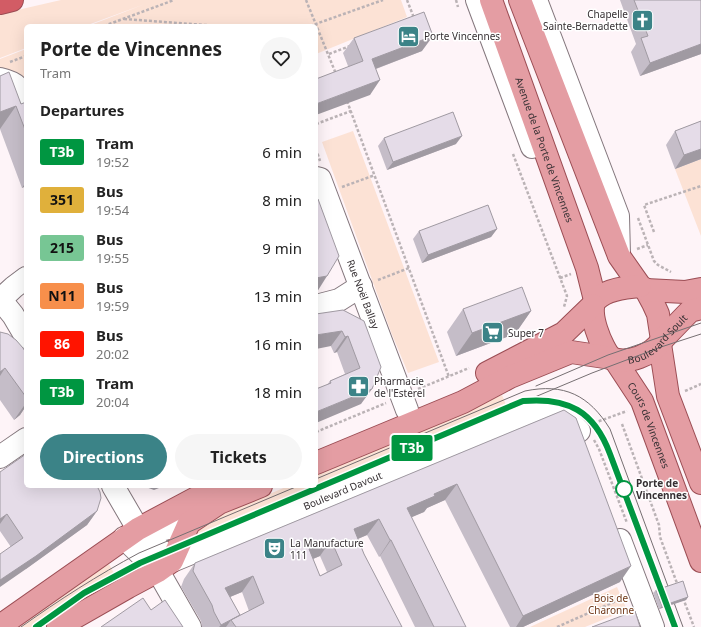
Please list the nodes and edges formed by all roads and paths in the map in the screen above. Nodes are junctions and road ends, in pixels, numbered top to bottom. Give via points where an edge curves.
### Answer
1 (12, 0) edge
2 (174, 0) edge
3 (306, 0) edge
4 (383, 0) edge
5 (407, 0) edge
6 (477, 0) edge
7 (491, 0) edge
8 (520, 0) edge
9 (536, 0) edge
10 (0, 3) edge
11 (124, 19) junction
12 (411, 21) edge
13 (110, 24) edge
14 (192, 24) edge
15 (316, 24) joint
16 (318, 29) edge
17 (354, 44) dead end
18 (328, 54) junction
19 (24, 57) edge
20 (3, 71) edge
21 (337, 76) edge
22 (345, 97) edge
23 (24, 98) edge
24 (351, 111) junction
25 (318, 123) edge
26 (375, 175) junction
27 (324, 182) edge
28 (701, 186) edge
29 (654, 232) dead end
30 (648, 245) dead end
31 (619, 256) junction
32 (409, 268) junction
33 (675, 274) dead end
34 (560, 278) dead end
35 (590, 279) junction
36 (24, 280) edge
37 (361, 286) junction
38 (643, 288) junction
39 (701, 289) edge
40 (0, 299) edge
41 (594, 303) junction
42 (318, 305) edge
43 (701, 308) edge
44 (563, 309) dead end
45 (24, 334) edge
46 (661, 342) junction
47 (613, 359) junction
48 (449, 376) dead end
49 (701, 384) edge
50 (686, 390) dead end
51 (398, 405) junction
52 (623, 406) dead end
53 (622, 424) dead end
54 (318, 431) edge
55 (586, 434) junction
56 (24, 440) edge
57 (318, 447) edge
58 (0, 457) edge
59 (318, 462) edge
60 (701, 483) edge
61 (114, 488) edge
62 (219, 488) edge
63 (256, 488) edge
64 (619, 522) joint
65 (189, 524) junction
66 (131, 534) junction
67 (701, 561) edge
68 (165, 566) junction
69 (680, 591) edge
70 (627, 597) dead end
71 (683, 598) edge
72 (0, 626) edge
73 (58, 627) edge
74 (190, 627) edge
75 (557, 627) edge
76 (652, 627) edge
77 (694, 627) edge

1 - 10 highway
2 - 11 path
3 - 15 path
4 - 15 path
5 - 12 path via 414,20
6 - 35 street via 580,271
7 - 35 main road, Avenue de la Porte de Vincennes
8 - 31 main road
9 - 31 street via 618,216
11 - 13 path
11 - 14 path
16 - 18 path
17 - 18 path
18 - 21 path
19 - 20 path
20 - 23 street via 20,87
22 - 24 path
24 - 25 path
24 - 26 path
26 - 27 path
26 - 32 path
27 - 37 street, Rue Noël Ballay
28 - 29 path via 644,205
30 - 33 path via 654,261
31 - 38 main road
32 - 37 path
32 - 48 path
34 - 44 path via 567,296
35 - 41 main road, Avenue de la Porte de Vincennes
36 - 40 street
37 - 42 street via 339,300
37 - 51 street, Rue Noël Ballay
38 - 39 main road via 685,292
38 - 41 main road via 628,287 614,290 602,295
38 - 46 main road via 658,314
40 - 45 street
41 - 47 main road, Avenue de la Porte de Vincennes via 597,333 605,350
41 - 51 main road via 564,333 455,390
43 - 46 main road, Boulevard Soult via 690,311
46 - 47 main road, Boulevard Soult via 640,357
46 - 60 main road via 668,396
47 - 59 main road via 572,352 510,377 463,402
47 - 67 main road, Cours de Vincennes via 642,401
49 - 50 path
51 - 54 path
51 - 57 main road
52 - 55 path, Cours de Vincennes via 626,412
53 - 69 path
55 - 64 path via 599,449
55 - 68 street, Boulevard Davout via 567,419 551,412 532,412
56 - 58 street
61 - 66 street
62 - 66 main road
63 - 65 main road via 219,504
64 - 76 street
65 - 66 street
65 - 68 main road
66 - 68 street
66 - 72 main road
68 - 73 main road, Boulevard Davout
68 - 74 street
70 - 75 path
71 - 77 path

